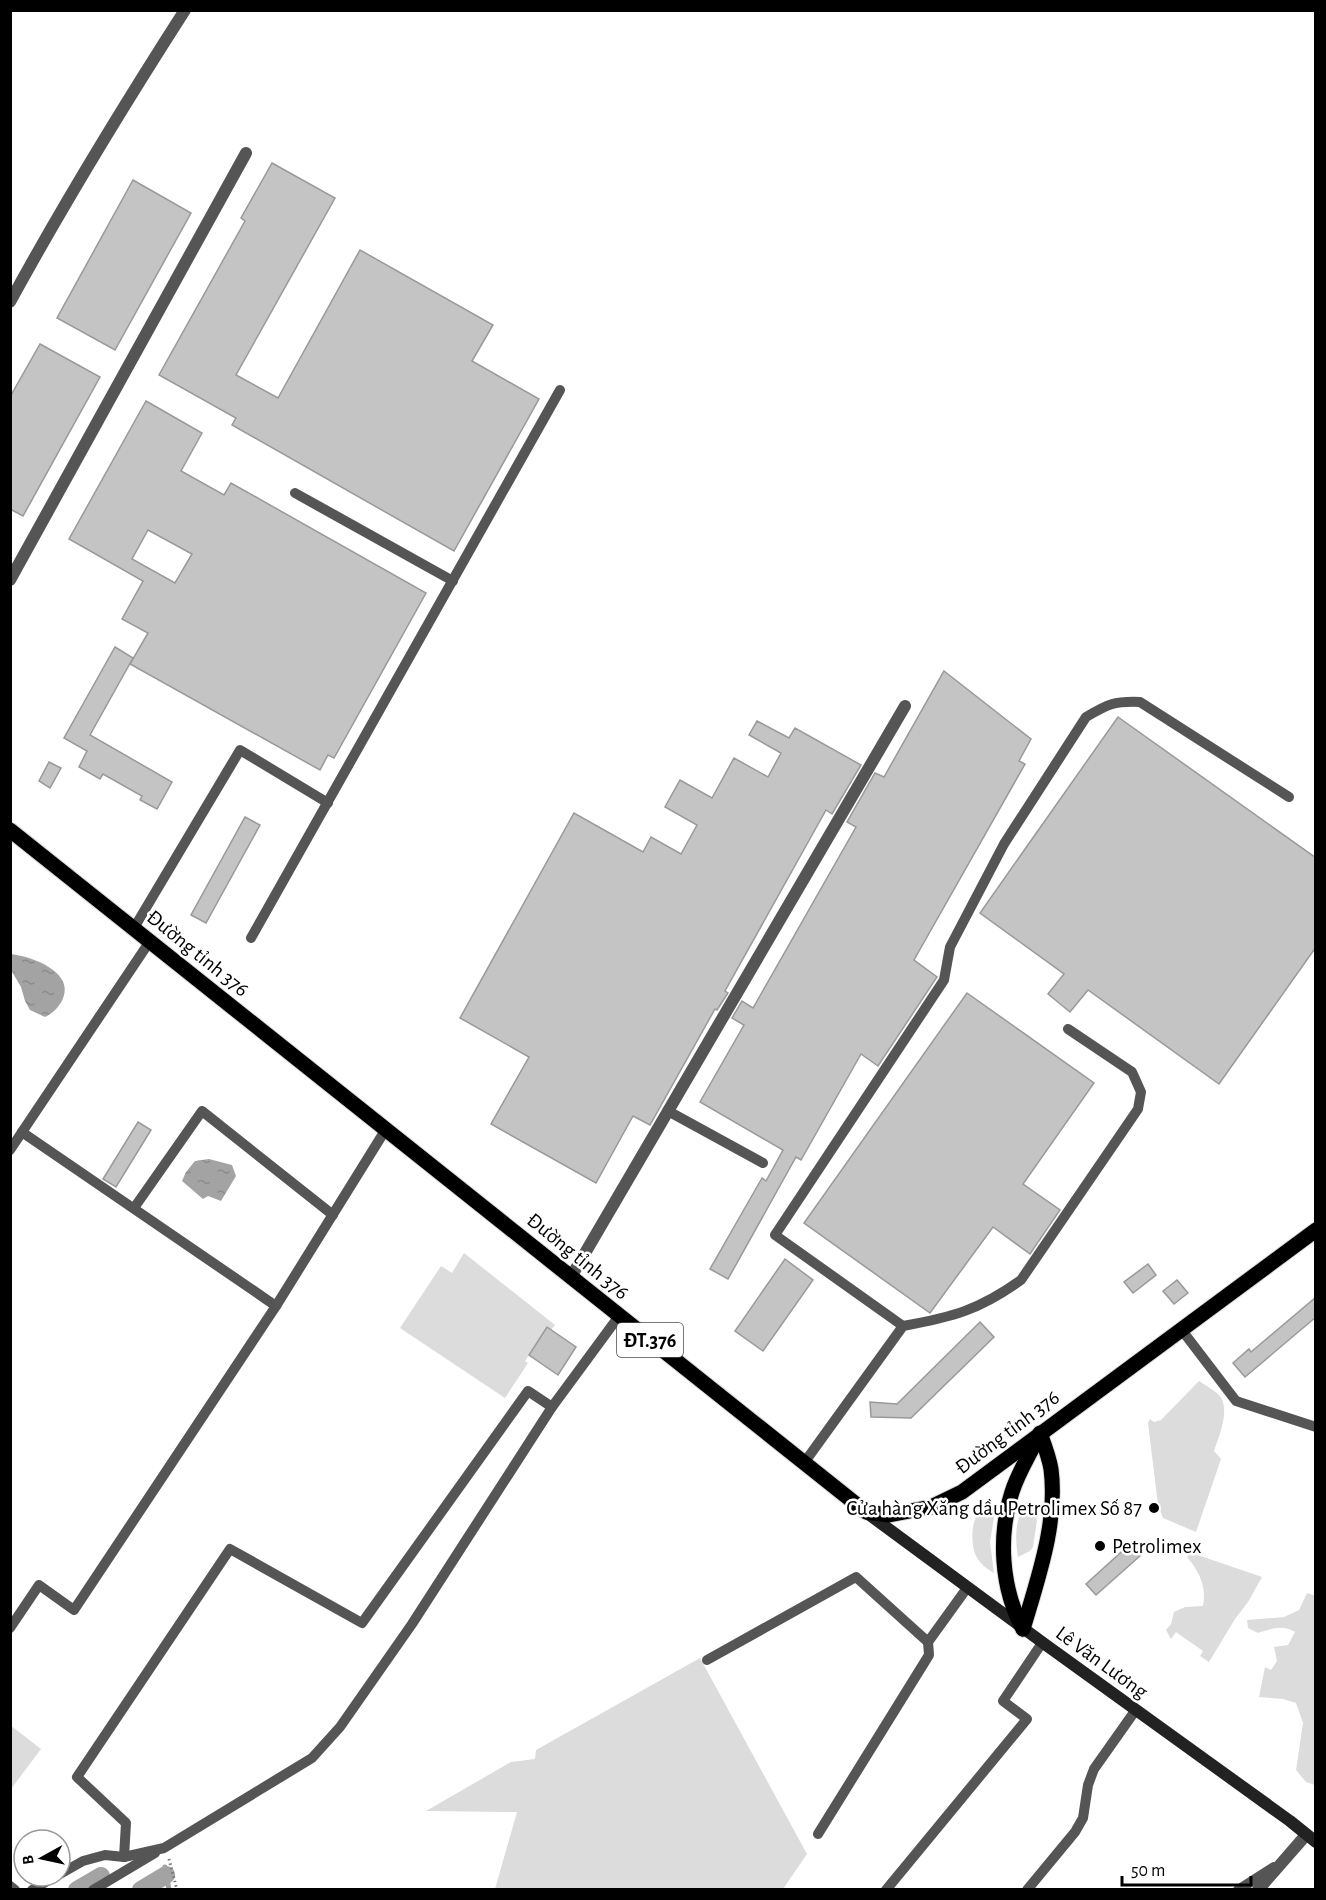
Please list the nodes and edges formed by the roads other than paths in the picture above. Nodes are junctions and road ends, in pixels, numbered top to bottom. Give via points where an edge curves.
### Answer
1 (185, 10) edge
2 (246, 153) dead end
3 (10, 302) edge
4 (560, 390) dead end
5 (295, 493) dead end
6 (10, 580) edge
7 (453, 581) junction
8 (905, 706) dead end
9 (1289, 797) dead end
10 (328, 803) junction
11 (10, 830) edge
12 (134, 928) junction
13 (251, 938) dead end
14 (150, 941) junction
15 (1068, 1029) dead end
16 (668, 1112) junction
17 (386, 1129) junction
18 (22, 1132) junction
19 (10, 1150) edge
20 (763, 1162) dead end
21 (134, 1208) junction
22 (333, 1215) junction
23 (1316, 1230) edge
24 (571, 1277) junction
25 (276, 1306) junction
26 (619, 1316) junction
27 (903, 1326) junction
28 (1181, 1329) junction
29 (552, 1407) junction
30 (1316, 1427) edge
31 (1040, 1433) junction
32 (804, 1463) junction
33 (866, 1512) junction
34 (967, 1588) junction
35 (10, 1628) edge
36 (1023, 1629) junction
37 (928, 1642) junction
38 (1042, 1643) junction
39 (707, 1660) dead end
40 (1135, 1711) junction
41 (818, 1834) dead end
42 (1311, 1838) edge
43 (164, 1848) junction
44 (124, 1857) junction
45 (1277, 1866) junction
46 (72, 1867) edge
47 (10, 1886) edge
48 (15, 1890) edge
49 (93, 1890) edge
50 (886, 1890) edge
51 (1027, 1890) edge
52 (1238, 1890) edge
53 (1258, 1890) edge

1 - 3 street
2 - 6 street
4 - 7 lane
5 - 7 lane
7 - 10 lane
8 - 16 street
9 - 27 lane via 1140,702 1119,701 1086,717 1004,844 950,947 944,980 775,1235
10 - 12 lane via 240,750
10 - 13 lane
11 - 12 main road, Đường tỉnh 376 / ĐT.376
12 - 14 main road, Đường tỉnh 376 / ĐT.376
14 - 17 main road, Đường tỉnh 376 / ĐT.376
14 - 18 lane
15 - 27 lane via 1132,1072 1141,1092 1138,1109 1021,1280 966,1312
16 - 20 lane
16 - 24 street
17 - 22 lane
17 - 24 main road, Đường tỉnh 376 / ĐT.376
18 - 19 lane
18 - 21 lane
21 - 22 lane via 202,1111
21 - 25 lane
22 - 25 lane
23 - 28 main road, Đường tỉnh 376
24 - 26 main road, Đường tỉnh 376 / ĐT.376
25 - 35 lane via 74,1610 39,1585
26 - 29 lane
26 - 32 main road, Đường tỉnh 376 / ĐT.376
27 - 32 lane
28 - 30 lane via 1236,1401
28 - 31 main road, Đường tỉnh 376
29 - 43 lane via 412,1624 340,1727 312,1758
29 - 44 lane via 528,1391 362,1623 230,1549 77,1777 126,1824
31 - 33 main road, Đường tỉnh 376 via 946,1501 889,1515
31 - 36 main road via 1051,1467 1052,1497 1048,1532
31 - 36 main road via 1011,1494 1005,1535 1008,1590
32 - 33 main road, Đường tỉnh 376 / ĐT.376
33 - 34 main road, Lê Văn Lương
34 - 36 main road, Lê Văn Lương
34 - 37 lane
36 - 38 main road, Lê Văn Lương
37 - 39 lane via 856,1577
37 - 41 lane via 929,1655
38 - 40 main road, Lê Văn Lương
38 - 50 lane via 1004,1701 1027,1719
40 - 42 main road, Lê Văn Lương
40 - 51 lane via 1094,1769 1079,1825
42 - 45 street
43 - 44 lane
43 - 49 lane
44 - 46 lane via 105,1855
45 - 52 lane
45 - 53 street
47 - 48 lane

